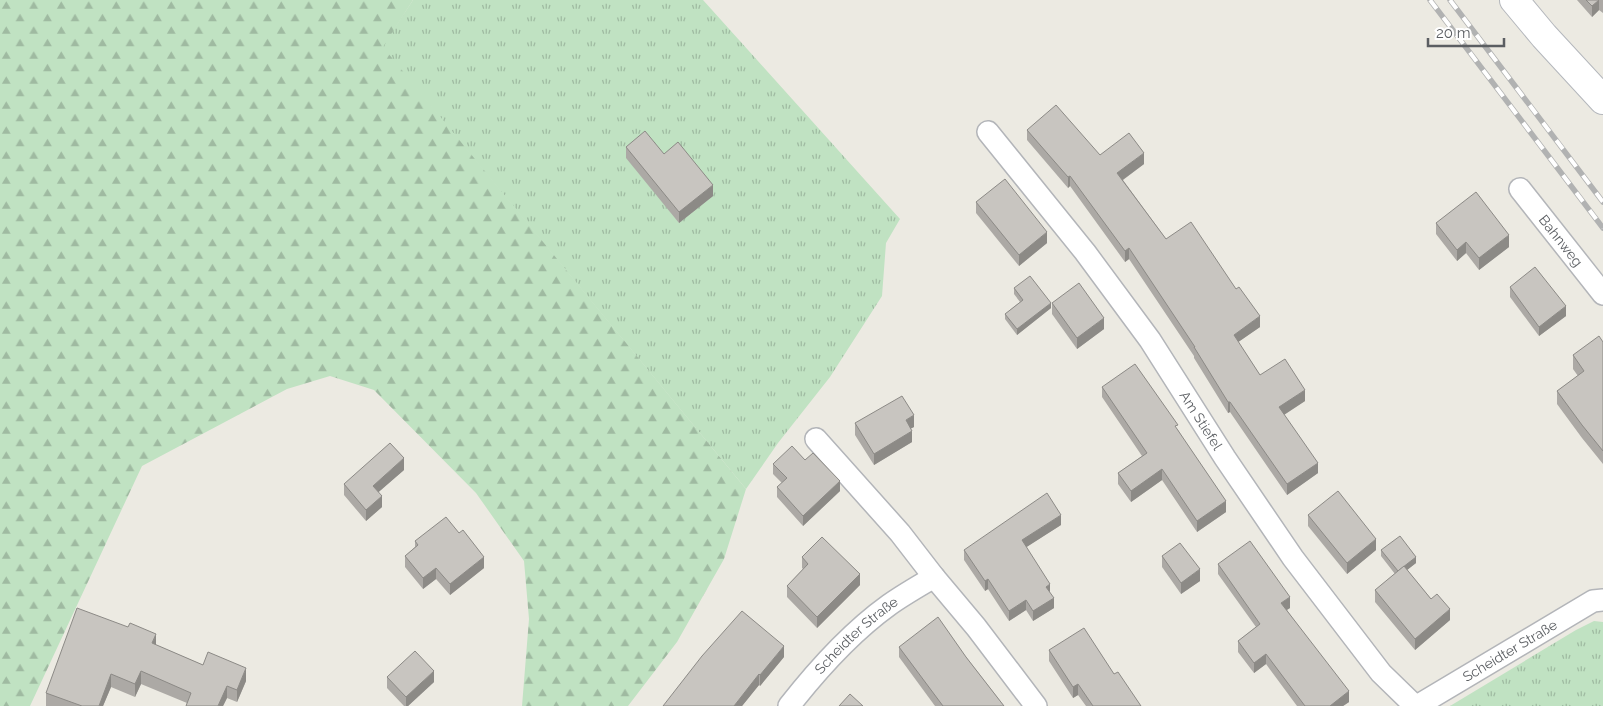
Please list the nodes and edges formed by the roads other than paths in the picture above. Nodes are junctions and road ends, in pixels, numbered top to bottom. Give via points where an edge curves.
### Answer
1 (1514, 0) edge
2 (1603, 100) edge
3 (988, 132) dead end
4 (1520, 189) dead end
5 (1603, 294) edge
6 (816, 439) dead end
7 (934, 577) junction
8 (1603, 600) edge
9 (789, 706) edge
10 (1036, 706) edge
11 (1416, 706) edge

1 - 2 main road
3 - 11 street, Am Stiefel via 1085,252 1150,340 1293,558 1381,673
4 - 5 street, Bahnweg
6 - 7 street via 900,533
7 - 9 street, Scheidter Straße via 889,605 860,629 830,657
7 - 10 street
8 - 11 street, Scheidter Straße via 1593,600

